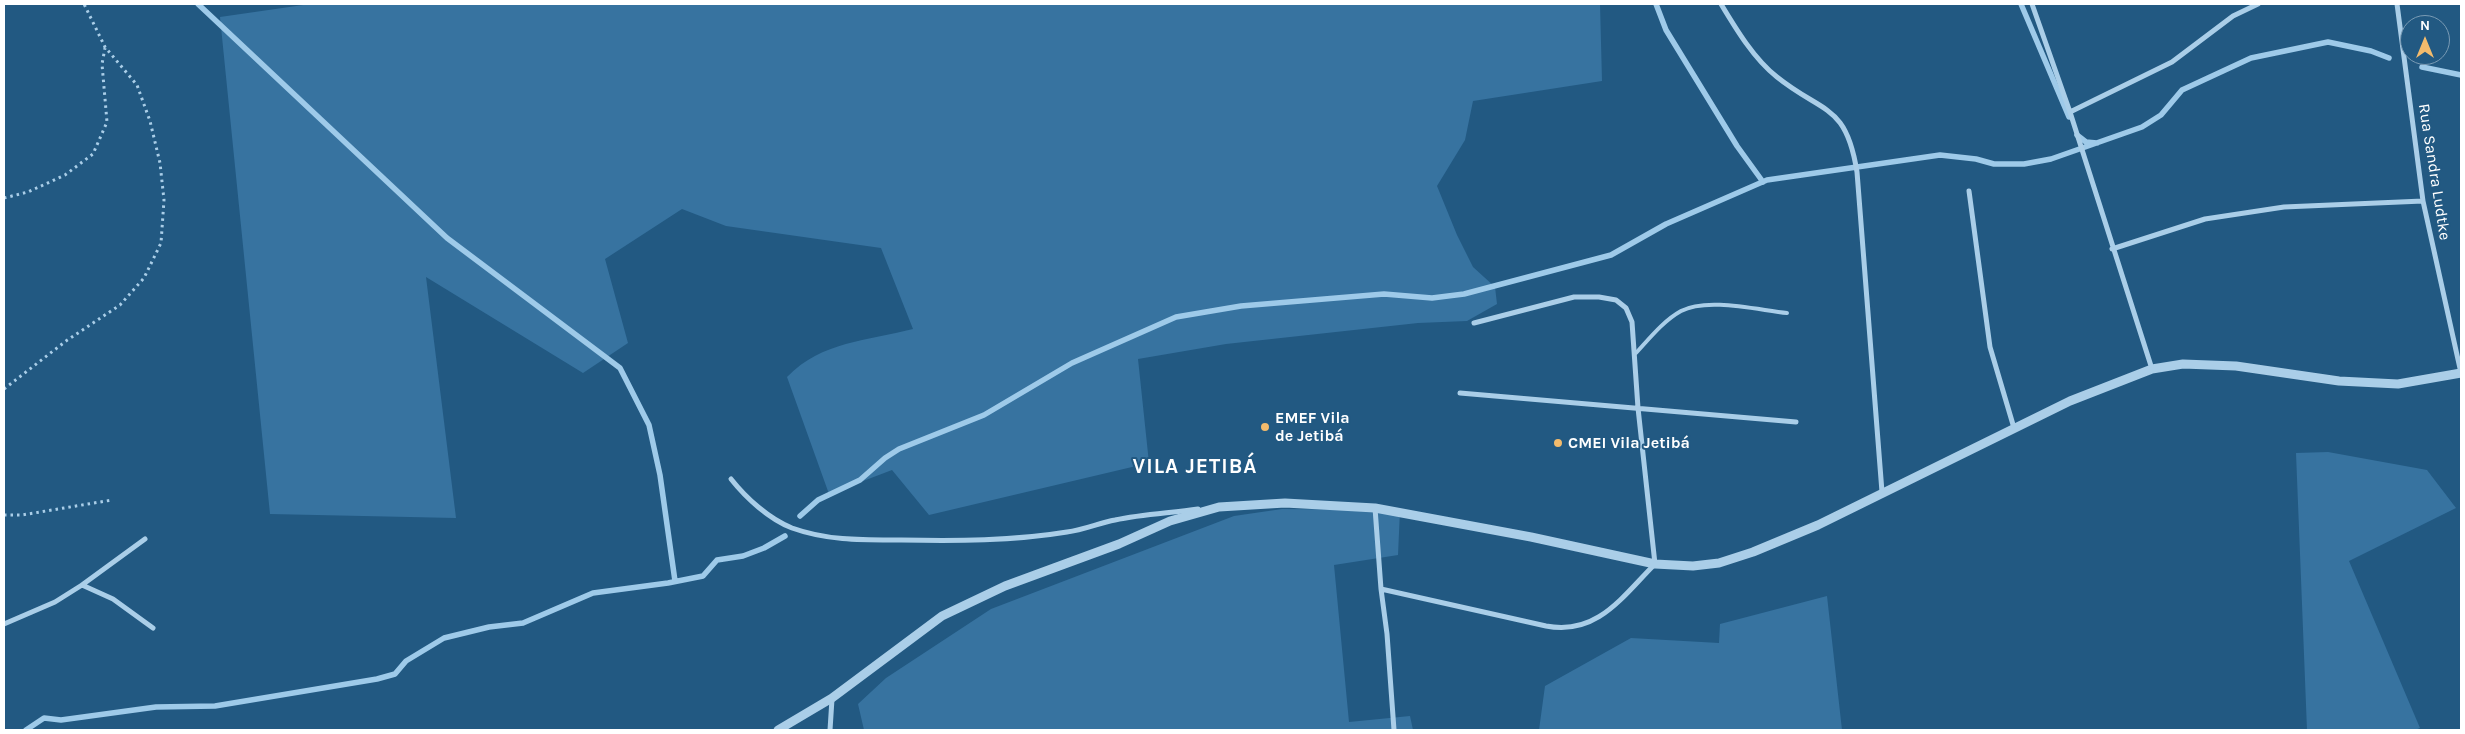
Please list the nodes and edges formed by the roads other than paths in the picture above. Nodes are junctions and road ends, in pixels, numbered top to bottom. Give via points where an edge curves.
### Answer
1 (1721, 4) edge
2 (2032, 4) edge
3 (2258, 4) edge
4 (2397, 4) edge
5 (2070, 112) junction
6 (1969, 191) dead end
7 (2423, 201) junction
8 (2112, 249) junction
9 (1787, 313) dead end
10 (1474, 322) dead end
11 (1636, 353) junction
12 (2152, 369) junction
13 (2461, 373) edge
14 (1460, 393) dead end
15 (1638, 408) junction
16 (1796, 422) dead end
17 (2014, 428) junction
18 (731, 478) dead end
19 (1882, 492) junction
20 (1219, 507) junction
21 (1375, 508) junction
22 (145, 540) dead end
23 (1655, 564) junction
24 (82, 585) junction
25 (1381, 589) junction
26 (4, 624) edge
27 (153, 628) dead end
28 (832, 698) junction
29 (778, 730) edge
30 (830, 730) edge
31 (1394, 730) edge

1 - 19 street via 1761,61 1777,77 1839,119 1849,136 1857,172
2 - 5 street
3 - 5 street via 2233,16 2172,62
4 - 7 street, Rua Sandra Ludtke
5 - 8 street
6 - 17 street via 1990,347
7 - 8 street via 2284,207 2204,219
7 - 13 street, Rua Sandra Ludtke
8 - 12 street
9 - 11 lane via 1711,304 1694,307 1681,311 1666,322
10 - 11 street via 1574,297 1616,300 1626,308 1632,322
11 - 15 street
12 - 13 street via 2183,364 2236,366 2339,381 2398,384
12 - 17 street via 2070,401
14 - 15 street
15 - 16 street
15 - 23 street
17 - 19 street
18 - 20 street via 760,508 790,528 820,537 848,540 1022,537 1069,532 1116,520
19 - 23 street via 1818,525 1753,552 1692,566
20 - 21 street via 1285,502
20 - 28 street via 1170,521 1119,544 1005,586 942,616
21 - 23 street
21 - 25 street
22 - 24 street
23 - 25 street via 1604,616 1582,627 1562,630
24 - 26 street via 55,602
24 - 27 street via 113,598
25 - 31 street
28 - 29 street
28 - 30 street

